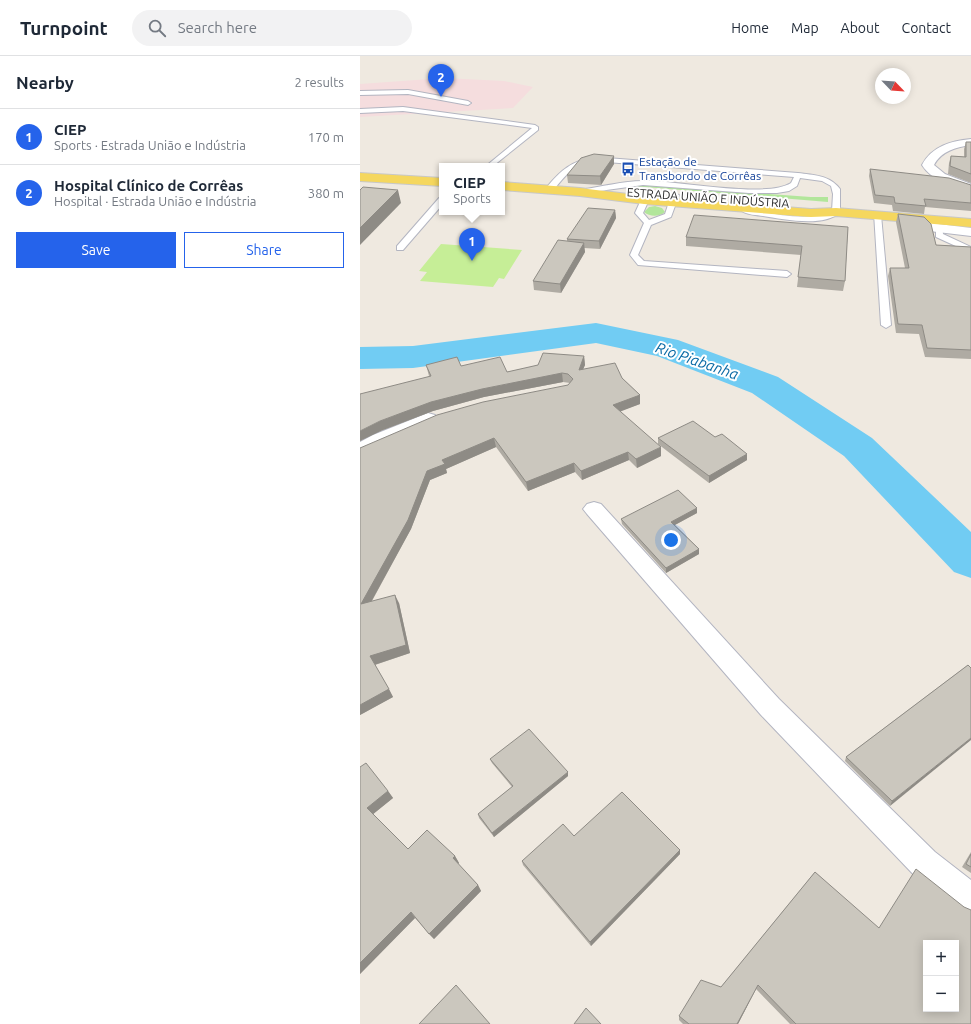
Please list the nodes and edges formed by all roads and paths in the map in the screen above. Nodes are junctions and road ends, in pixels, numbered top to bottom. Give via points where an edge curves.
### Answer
1 (360, 94) edge
2 (468, 103) dead end
3 (360, 111) edge
4 (971, 142) edge
5 (493, 163) edge
6 (798, 175) junction
7 (360, 177) edge
8 (439, 182) edge
9 (505, 186) edge
10 (971, 188) edge
11 (550, 189) junction
12 (580, 192) junction
13 (646, 197) junction
14 (674, 199) junction
15 (439, 203) edge
16 (836, 212) junction
17 (877, 215) junction
18 (971, 223) edge
19 (648, 224) junction
20 (934, 224) junction
21 (971, 232) edge
22 (400, 248) dead end
23 (971, 250) edge
24 (787, 274) dead end
25 (886, 325) dead end
26 (447, 414) edge
27 (360, 451) edge
28 (594, 509) dead end
29 (971, 900) edge

1 - 2 lane via 408,92
3 - 5 lane via 403,109 535,127 535,130
4 - 10 street via 935,154 928,165 930,170 939,176
6 - 11 lane via 594,159 574,164
6 - 12 lane via 794,184 777,191 643,183
6 - 16 lane via 832,182 837,190
7 - 8 main road
9 - 11 main road, ESTRADA UNIÃO E INDÚSTRIA
11 - 12 main road, ESTRADA UNIÃO E INDÚSTRIA
12 - 13 main road, ESTRADA UNIÃO E INDÚSTRIA
13 - 14 main road, ESTRADA UNIÃO E INDÚSTRIA
13 - 19 lane via 639,213
14 - 16 main road, ESTRADA UNIÃO E INDÚSTRIA via 716,206 811,213
14 - 16 main road, ESTRADA UNIÃO E INDÚSTRIA via 812,206
14 - 19 lane via 668,214
15 - 22 lane
16 - 17 main road, ESTRADA UNIÃO E INDÚSTRIA
17 - 20 main road, ESTRADA UNIÃO E INDÚSTRIA
17 - 25 lane
18 - 20 main road, ESTRADA UNIÃO E INDÚSTRIA
19 - 24 lane via 635,251 634,256 640,263
20 - 21 street
20 - 23 lane via 940,235
26 - 27 street via 380,439
28 - 29 street via 770,707 924,863

